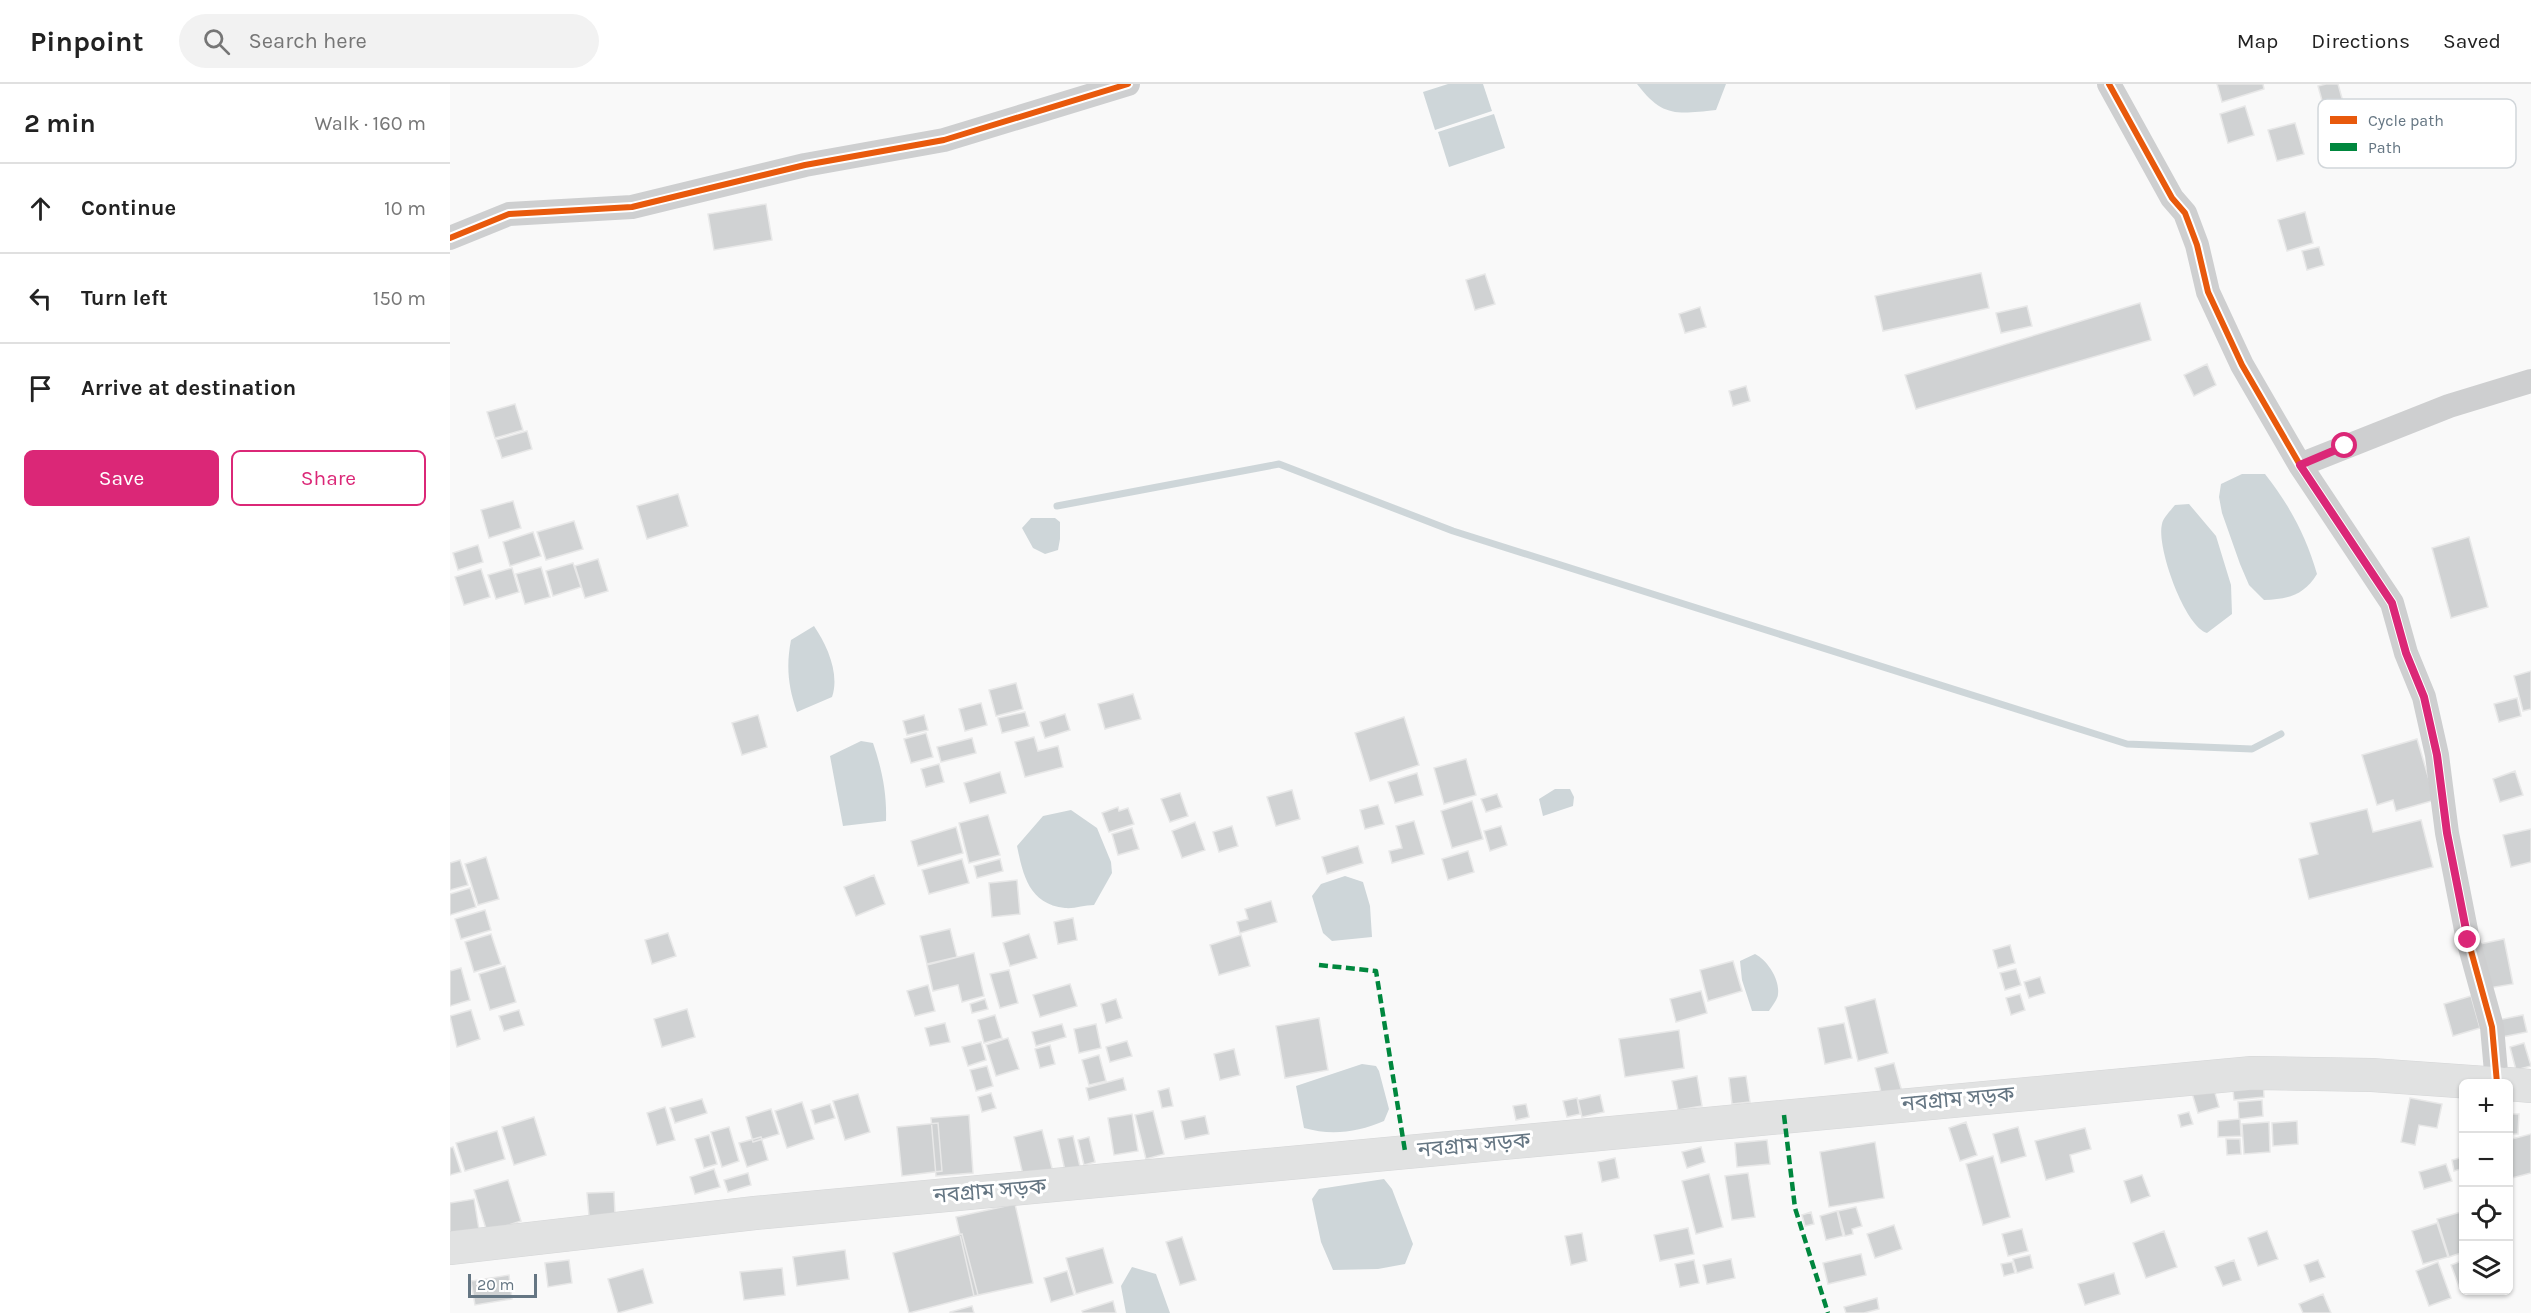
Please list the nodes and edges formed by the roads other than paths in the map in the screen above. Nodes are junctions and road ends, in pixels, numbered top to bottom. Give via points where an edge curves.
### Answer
1 (1128, 84) edge
2 (2109, 84) edge
3 (450, 238) edge
4 (2531, 381) edge
5 (2300, 465) junction
6 (2498, 1079) edge
7 (2459, 1080) edge
8 (2513, 1084) edge
9 (2531, 1086) edge
10 (450, 1248) edge

1 - 3 street via 944,140 805,165 632,207 509,214
2 - 5 street via 2172,198 2185,213 2208,292 2242,365
4 - 5 street via 2449,406
5 - 6 street via 2392,603 2424,697 2437,755 2447,833 2468,940 2492,1028
7 - 10 main road, নবগ্রাম সড়ক via 2242,1073 755,1213
8 - 9 main road

